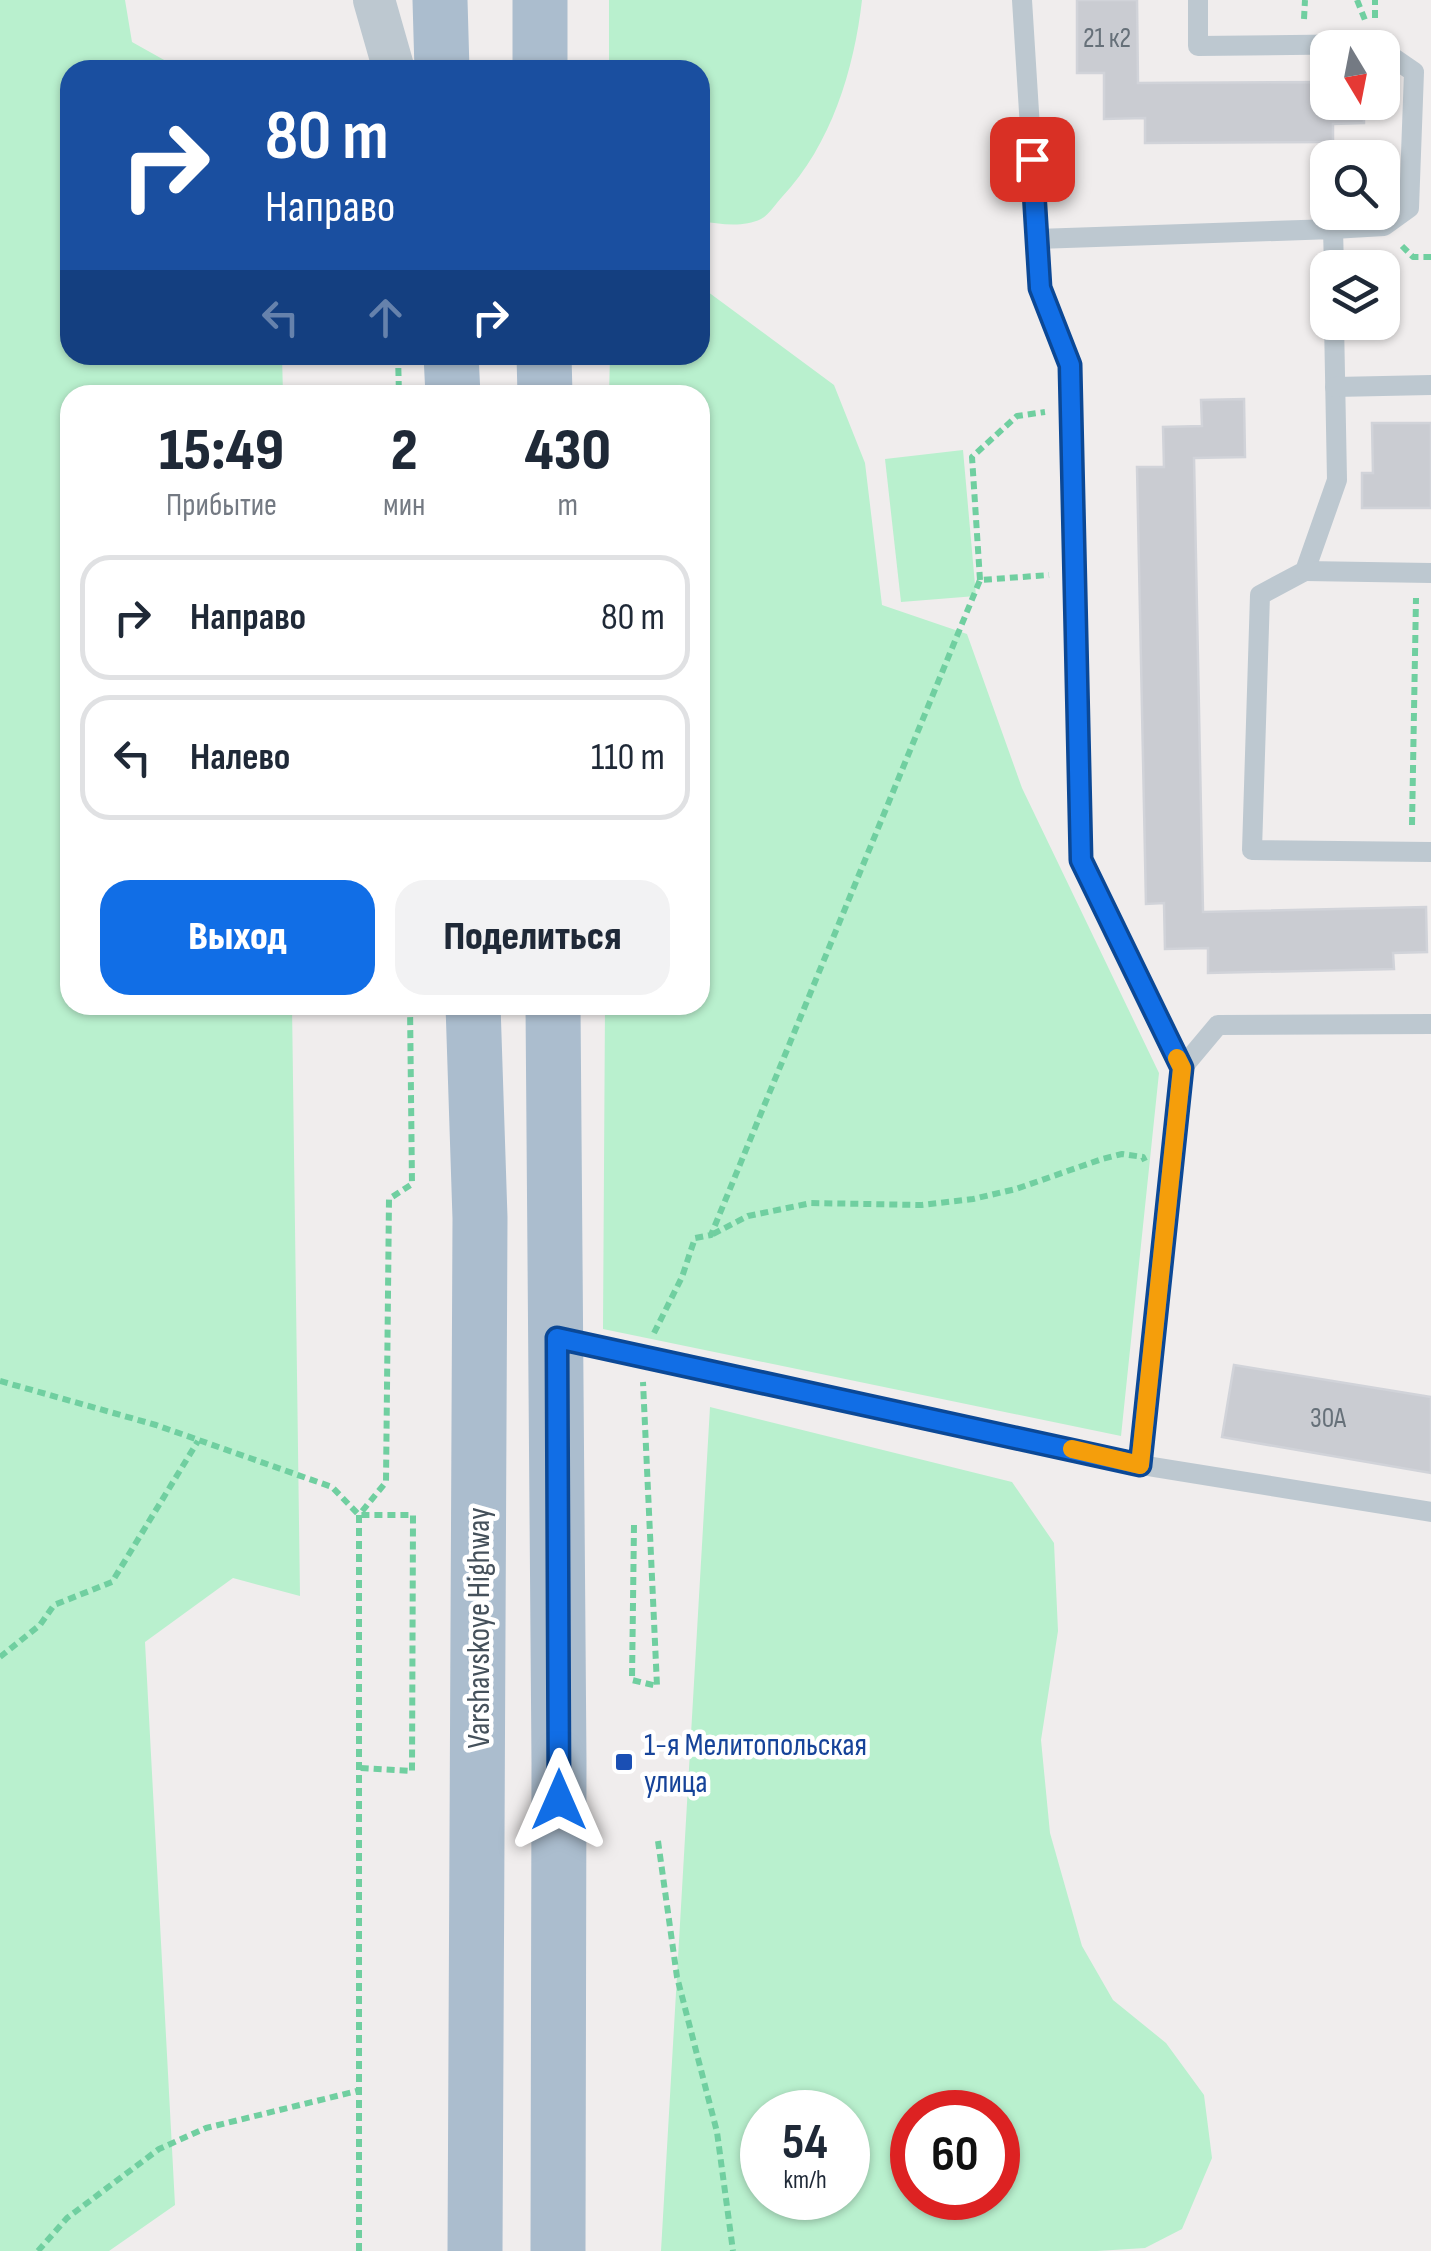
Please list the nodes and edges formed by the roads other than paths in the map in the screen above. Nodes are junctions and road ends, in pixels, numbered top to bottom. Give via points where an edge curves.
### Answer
1 (374, 0) edge
2 (440, 0) edge
3 (540, 0) edge
4 (1022, 0) edge
5 (1198, 0) edge
6 (1310, 45) edge
7 (391, 60) edge
8 (442, 60) edge
9 (540, 60) edge
10 (1400, 62) edge
11 (1400, 214) edge
12 (1310, 230) edge
13 (1037, 238) junction
14 (1335, 340) edge
15 (1431, 385) edge
16 (1336, 387) junction
17 (1305, 572) junction
18 (1424, 573) edge
19 (1421, 852) edge
20 (473, 1015) edge
21 (553, 1015) edge
22 (1431, 1024) edge
23 (1182, 1068) junction
24 (557, 1338) junction
25 (1140, 1465) junction
26 (1431, 1512) edge
27 (475, 2251) edge
28 (558, 2251) edge

1 - 7 street
2 - 8 main road
3 - 9 main road
4 - 13 lane
5 - 6 lane via 1198,46
10 - 11 lane via 1414,72 1409,208
12 - 13 lane
13 - 23 lane via 1040,288 1070,365 1081,860
14 - 16 lane
15 - 16 lane
16 - 17 lane via 1337,480
17 - 18 lane
17 - 19 lane via 1260,595 1252,850
20 - 27 main road, Varshavskoye Highway via 480,1218
21 - 24 main road
22 - 23 lane via 1218,1024
23 - 25 lane
24 - 25 lane
24 - 28 main road
25 - 26 lane

